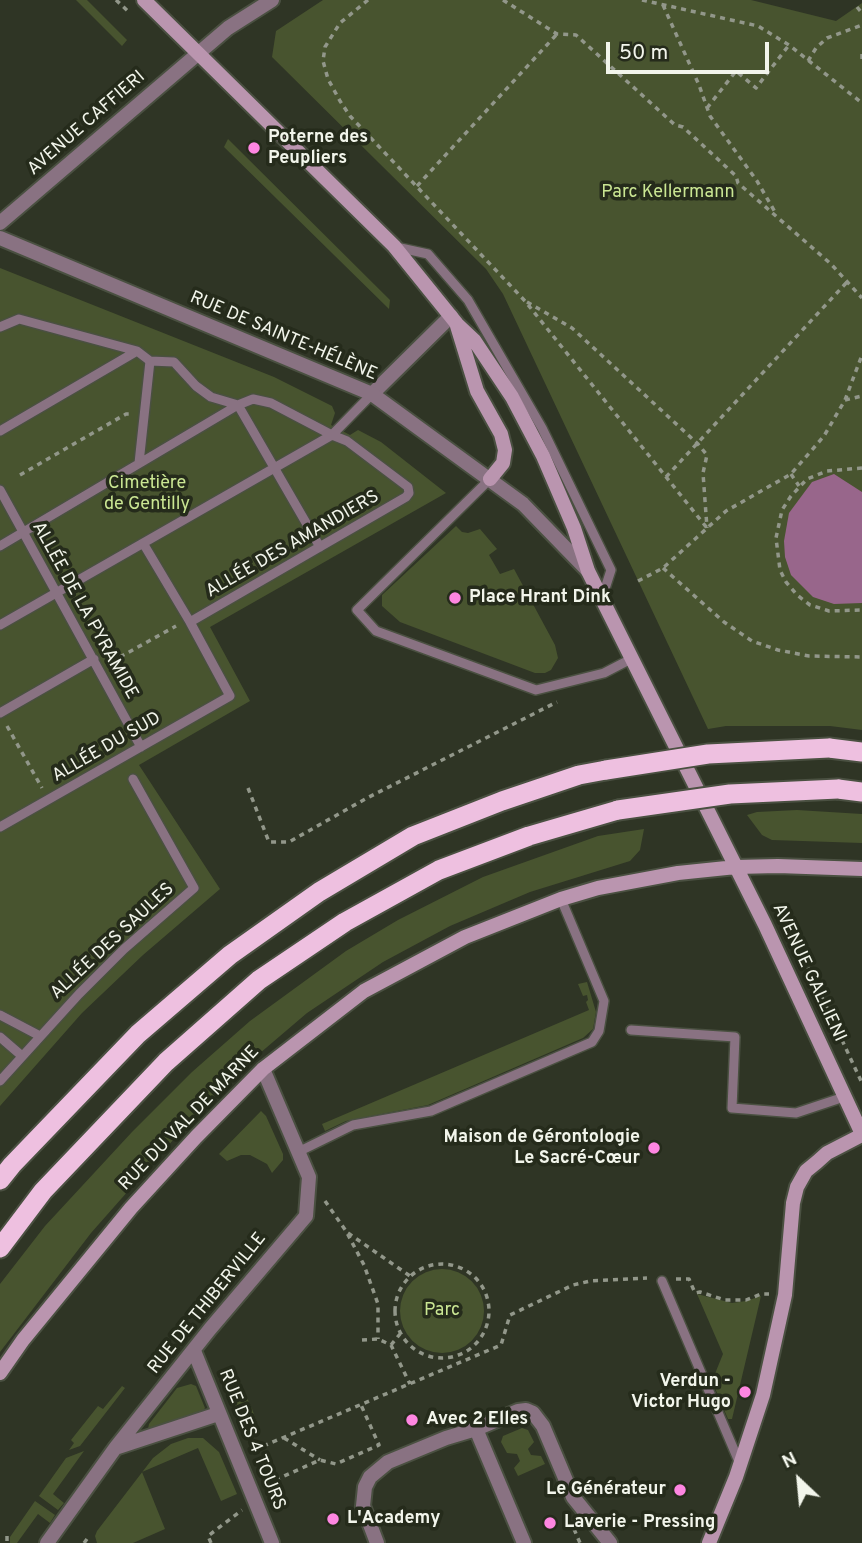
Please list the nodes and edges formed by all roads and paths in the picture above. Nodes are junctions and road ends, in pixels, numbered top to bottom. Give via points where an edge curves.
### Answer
1 (144, 0) edge
2 (272, 0) edge
3 (368, 0) edge
4 (503, 0) edge
5 (642, 0) edge
6 (663, 5) junction
7 (857, 7) dead end
8 (862, 13) edge
9 (862, 25) edge
10 (557, 34) junction
11 (789, 45) junction
12 (199, 54) junction
13 (862, 54) edge
14 (807, 61) junction
15 (862, 61) edge
16 (862, 103) edge
17 (707, 107) junction
18 (418, 186) junction
19 (778, 216) junction
20 (0, 223) edge
21 (0, 238) edge
22 (394, 246) junction
23 (847, 282) junction
24 (862, 298) edge
25 (525, 301) junction
26 (454, 320) junction
27 (0, 327) edge
28 (137, 351) junction
29 (862, 355) edge
30 (150, 360) junction
31 (855, 372) junction
32 (862, 372) edge
33 (372, 394) junction
34 (862, 396) edge
35 (845, 400) junction
36 (238, 405) junction
37 (145, 415) junction
38 (0, 431) edge
39 (332, 435) junction
40 (698, 444) junction
41 (139, 463) junction
42 (275, 468) junction
43 (862, 468) edge
44 (790, 474) junction
45 (20, 475) dead end
46 (666, 477) junction
47 (490, 479) junction
48 (799, 486) junction
49 (0, 490) edge
50 (707, 528) junction
51 (23, 532) junction
52 (143, 543) junction
53 (0, 545) edge
54 (320, 547) junction
55 (663, 568) junction
56 (588, 571) junction
57 (638, 581) dead end
58 (57, 593) junction
59 (603, 598) junction
60 (862, 610) edge
61 (190, 622) junction
62 (0, 625) edge
63 (120, 657) dead end
64 (862, 657) edge
65 (94, 659) junction
66 (633, 659) junction
67 (568, 697) dead end
68 (0, 713) edge
69 (7, 726) dead end
70 (141, 747) junction
71 (862, 752) edge
72 (133, 779) dead end
73 (248, 788) dead end
74 (862, 792) edge
75 (49, 799) junction
76 (0, 827) edge
77 (736, 867) junction
78 (862, 869) edge
79 (561, 899) junction
80 (0, 1014) edge
81 (631, 1030) dead end
82 (40, 1036) junction
83 (0, 1037) edge
84 (22, 1056) junction
85 (262, 1069) junction
86 (0, 1081) edge
87 (844, 1097) junction
88 (862, 1134) edge
89 (298, 1152) junction
90 (309, 1177) junction
91 (0, 1180) edge
92 (346, 1231) junction
93 (0, 1248) edge
94 (410, 1276) junction
95 (651, 1278) dead end
96 (666, 1280) joint
97 (785, 1295) junction
98 (400, 1334) junction
99 (379, 1339) junction
100 (362, 1340) dead end
101 (391, 1345) junction
102 (194, 1351) junction
103 (459, 1355) junction
104 (463, 1362) junction
105 (0, 1373) edge
106 (410, 1384) junction
107 (361, 1405) junction
108 (218, 1414) junction
109 (476, 1429) junction
110 (284, 1438) junction
111 (116, 1447) junction
112 (236, 1458) junction
113 (320, 1460) junction
114 (740, 1466) junction
115 (251, 1491) junction
116 (246, 1506) dead end
117 (90, 1535) dead end
118 (7, 1536) dead end
119 (7, 1543) edge
120 (47, 1543) edge
121 (84, 1543) edge
122 (211, 1543) edge
123 (272, 1543) edge
124 (377, 1543) edge
125 (524, 1543) edge
126 (610, 1543) edge
127 (709, 1543) edge

1 - 12 main road, AVENUE GALLIENI
2 - 12 street, AVENUE CAFFIERI via 228,28
3 - 18 path via 335,29 323,61 350,116
4 - 10 path
5 - 6 path
6 - 11 path via 758,26
6 - 17 path
7 - 8 path
9 - 14 path via 827,38
10 - 18 path
10 - 19 path via 576,35
11 - 14 path
11 - 17 path via 757,88 736,71
12 - 20 street, AVENUE CAFFIERI
12 - 22 main road, AVENUE GALLIENI
13 - 15 path
14 - 16 path
17 - 19 path
18 - 25 path
19 - 23 path
21 - 33 street, RUE DE SAINTE-HÉLÈNE
22 - 26 main road, AVENUE GALLIENI
22 - 59 lane via 428,254 468,300 542,428 611,570
23 - 24 path
23 - 40 path
25 - 40 path via 572,328
25 - 46 path
26 - 33 street
26 - 47 main road via 477,391 505,450 503,463
26 - 56 main road, AVENUE GALLIENI via 474,340 512,397 543,456
27 - 28 lane via 19,319
28 - 30 lane
28 - 38 lane
29 - 31 path
30 - 36 lane via 174,362 211,397
30 - 37 lane
31 - 32 path
31 - 35 path
33 - 39 lane
33 - 47 street, RUE DE SAINTE-HÉLÈNE
34 - 35 path
35 - 44 path via 824,436
36 - 39 lane via 253,399 271,403
36 - 41 lane
36 - 42 lane
37 - 41 lane
37 - 45 path via 126,414
39 - 42 lane
39 - 54 lane, ALLÉE DES AMANDIERS via 404,483 409,492 407,498
40 - 46 path
40 - 50 path via 707,456
41 - 51 lane
42 - 52 lane
42 - 54 lane
43 - 48 path via 827,471
44 - 48 path
44 - 50 path
46 - 50 path
47 - 56 street, RUE DE SAINTE-HÉLÈNE via 523,504
47 - 66 lane via 357,610 376,631 536,690 604,673
48 - 60 path via 777,523 776,549 786,582 810,605 829,611
49 - 51 lane, ALLÉE DE LA PYRAMIDE
50 - 55 path
51 - 53 lane
51 - 58 lane, ALLÉE DE LA PYRAMIDE
52 - 58 lane
52 - 61 lane
54 - 61 lane, ALLÉE DES AMANDIERS
55 - 57 path
55 - 64 path via 752,641 809,656
56 - 59 main road, AVENUE GALLIENI
58 - 62 lane
58 - 65 lane, ALLÉE DE LA PYRAMIDE
59 - 66 main road, AVENUE GALLIENI
61 - 63 path
61 - 70 lane, ALLÉE DU SUD via 230,696
65 - 68 lane
65 - 70 lane, ALLÉE DE LA PYRAMIDE
66 - 77 main road, AVENUE GALLIENI
67 - 73 path via 289,842 269,842
69 - 75 path
70 - 75 lane, ALLÉE DU SUD
71 - 91 highway, bridge via 829,748 708,754 579,775 413,836 319,892 230,955 138,1034
72 - 82 lane, ALLÉE DES SAULES via 194,888 124,948
74 - 93 highway, bridge via 730,794 618,810 529,836 439,870 345,922 259,981 166,1062 43,1191
75 - 76 lane, ALLÉE DU SUD
77 - 78 main road, RUE DU VAL DE MARNE
77 - 79 main road, RUE DU VAL DE MARNE via 635,880
77 - 87 main road, AVENUE GALLIENI
79 - 85 main road, RUE DU VAL DE MARNE via 465,937 374,985
79 - 89 lane via 604,1001 599,1031 592,1042 431,1111 353,1125
80 - 82 lane
81 - 87 lane via 735,1037 732,1108 796,1113
82 - 84 lane, ALLÉE DES SAULES
83 - 84 lane
84 - 86 lane, ALLÉE DES SAULES
85 - 89 street, RUE DE THIBERVILLE
85 - 105 main road, RUE DU VAL DE MARNE via 131,1208
87 - 88 main road, AVENUE GALLIENI
88 - 97 main road via 827,1153 806,1171 797,1187
89 - 90 street, RUE DE THIBERVILLE
90 - 92 path
90 - 102 street, RUE DE THIBERVILLE via 306,1216
92 - 94 path
92 - 99 path via 378,1304
94 - 98 path via 395,1304
94 - 103 path via 438,1264 453,1265 479,1282 490,1311 487,1326 480,1340
95 - 104 path via 573,1285 510,1315 501,1345
96 - 97 path via 689,1279 695,1293 725,1300
96 - 114 lane
97 - 114 main road via 763,1395
98 - 101 path
98 - 103 path via 423,1355 438,1359
99 - 100 path
99 - 101 path
101 - 106 path
102 - 108 street, RUE DES 4 TOURS
102 - 111 street, RUE DE THIBERVILLE
103 - 104 path
104 - 106 path
106 - 107 path
107 - 110 path
107 - 113 path via 379,1445 336,1464
108 - 111 street
108 - 112 street, RUE DES 4 TOURS
109 - 124 street via 388,1462 370,1477 363,1506
109 - 125 street
109 - 126 street via 518,1411 533,1413 573,1497
110 - 112 path
110 - 113 path
111 - 120 street, RUE DE THIBERVILLE
112 - 115 street, RUE DES 4 TOURS
113 - 115 path
114 - 127 main road
115 - 123 street, RUE DES 4 TOURS
116 - 122 path via 208,1536
117 - 121 path
118 - 119 path

